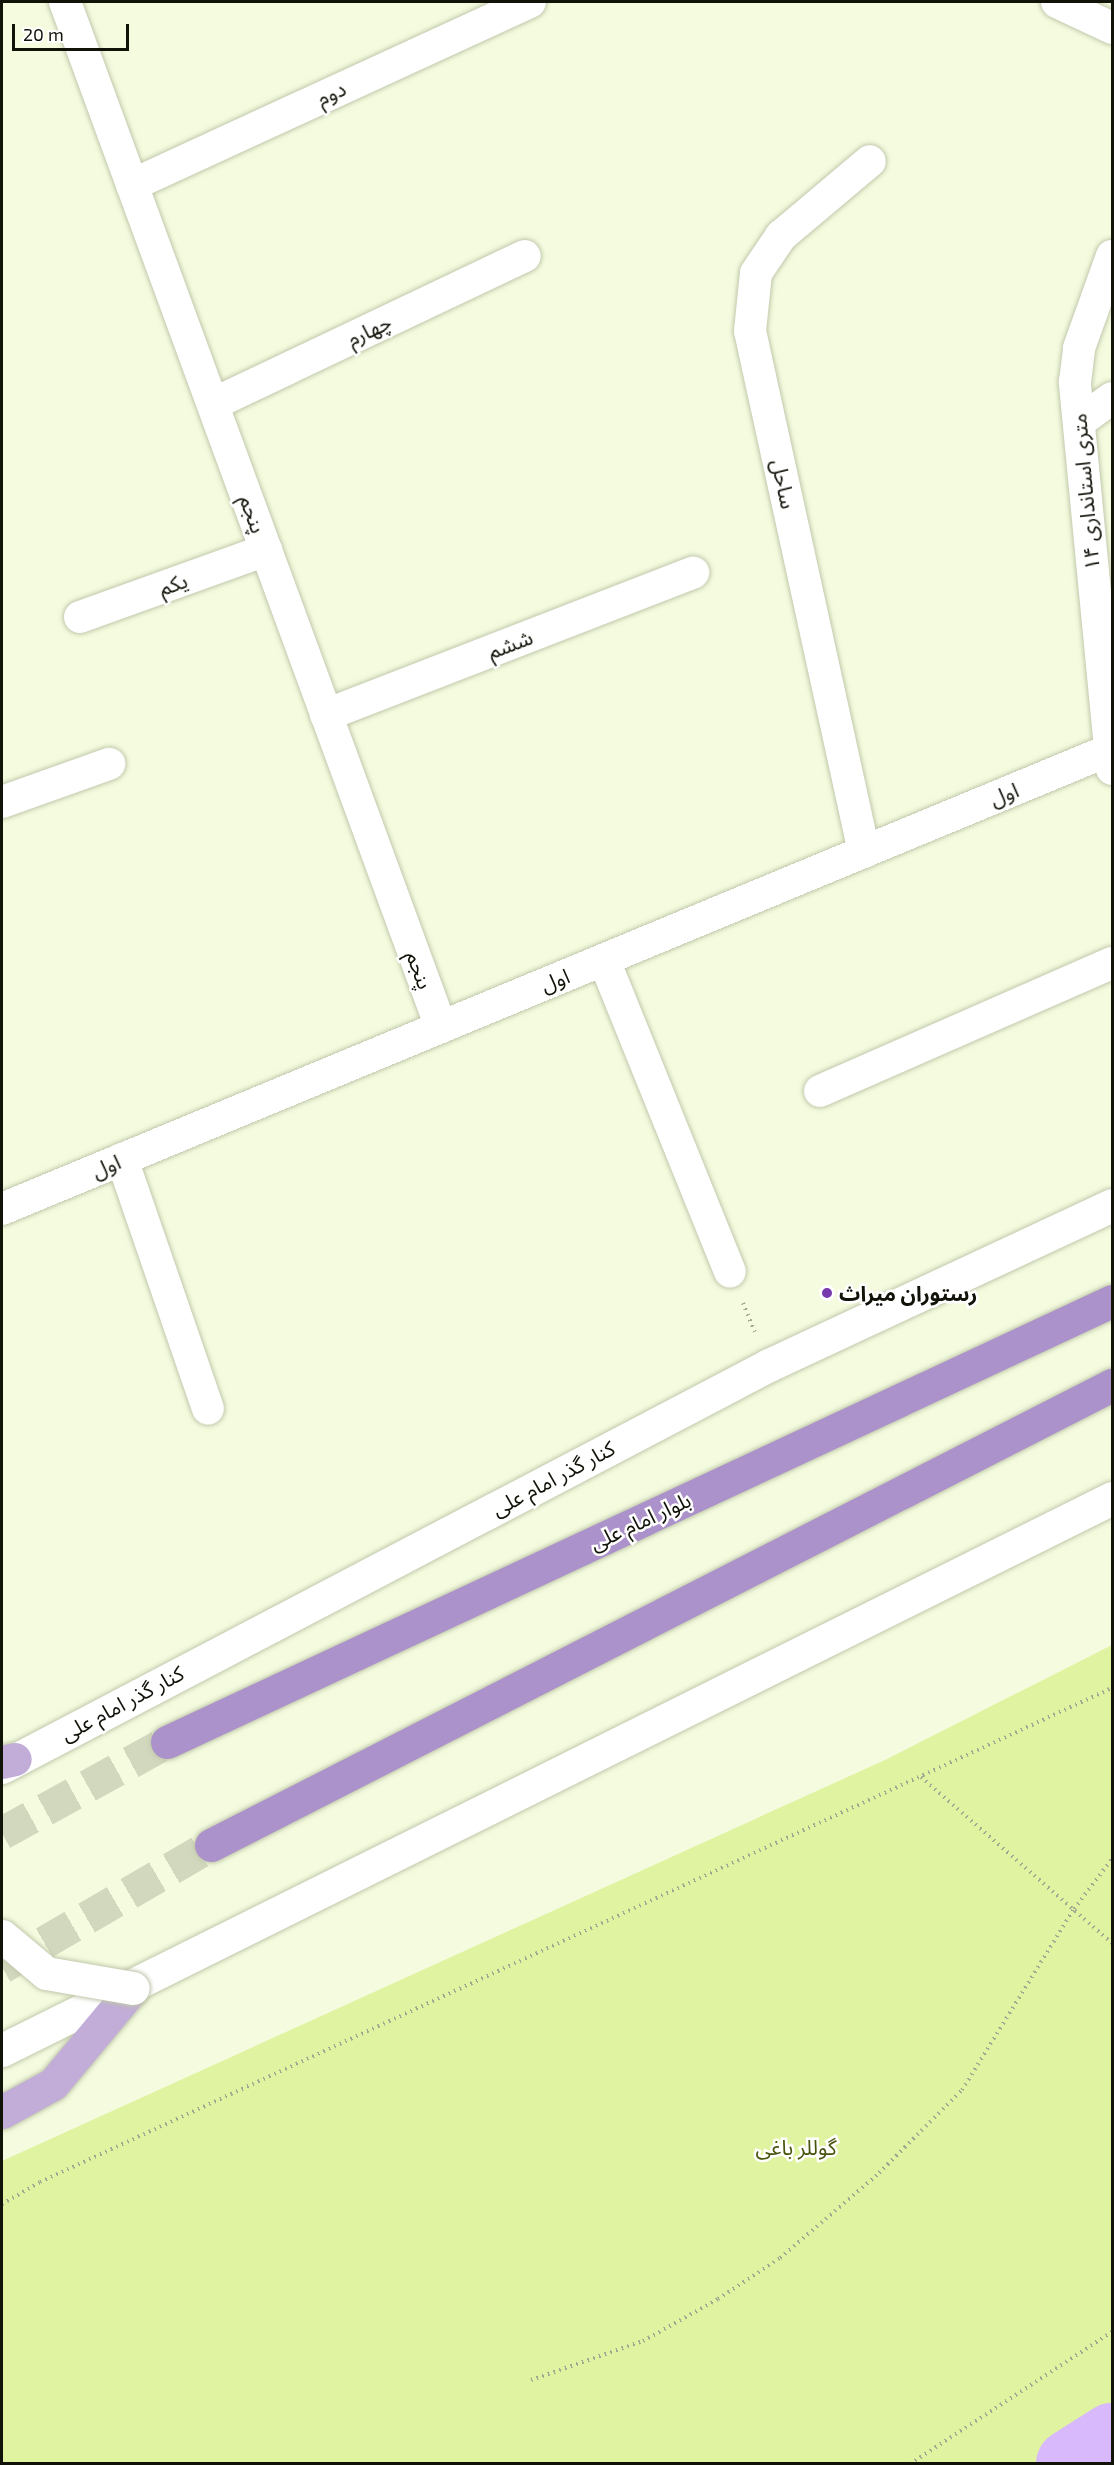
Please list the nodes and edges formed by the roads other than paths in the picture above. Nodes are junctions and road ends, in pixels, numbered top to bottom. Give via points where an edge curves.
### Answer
1 (65, 2) edge
2 (530, 2) edge
3 (1057, 2) edge
4 (1113, 28) edge
5 (870, 161) dead end
6 (132, 185) junction
7 (525, 256) dead end
8 (1113, 256) edge
9 (1113, 398) edge
10 (213, 404) junction
11 (1078, 422) junction
12 (266, 550) junction
13 (693, 573) dead end
14 (80, 617) dead end
15 (327, 715) junction
16 (1112, 756) edge
17 (110, 764) dead end
18 (2, 802) edge
19 (864, 852) junction
20 (604, 960) junction
21 (1113, 963) edge
22 (441, 1027) junction
23 (820, 1091) dead end
24 (122, 1159) junction
25 (1113, 1205) edge
26 (2, 1209) edge
27 (730, 1272) road end
28 (1113, 1301) edge
29 (1113, 1385) edge
30 (208, 1409) dead end
31 (1113, 1498) edge
32 (167, 1742) tunnel mouth
33 (5, 1768) edge
34 (211, 1845) tunnel mouth
35 (2, 1936) edge
36 (133, 1988) junction
37 (2, 2050) edge
38 (2, 2112) edge

1 - 6 street, پنجم
2 - 6 street, دوم
3 - 4 street
5 - 19 street, ساحل via 781,236 756,273 750,331
6 - 10 street, پنجم
7 - 10 street, چهارم
8 - 11 street, ۱۴ متری استانداری via 1079,348 1075,382
9 - 11 street
10 - 12 street, پنجم
11 - 16 street, ۱۴ متری استانداری
12 - 14 street, یکم
12 - 15 street, پنجم
13 - 15 street, ششم
15 - 22 street, پنجم
16 - 19 street, اول
17 - 18 street
19 - 20 street, اول
20 - 22 street, اول
20 - 27 street
21 - 23 street
22 - 24 street, اول
24 - 26 street, اول
24 - 30 street
25 - 33 main road, کنار گذر امام علی via 769,1365
28 - 32 highway, بلوار امام علی
29 - 34 highway
31 - 36 main road
35 - 36 main road, bridge via 46,1973
36 - 37 main road
36 - 38 main road via 53,2084

